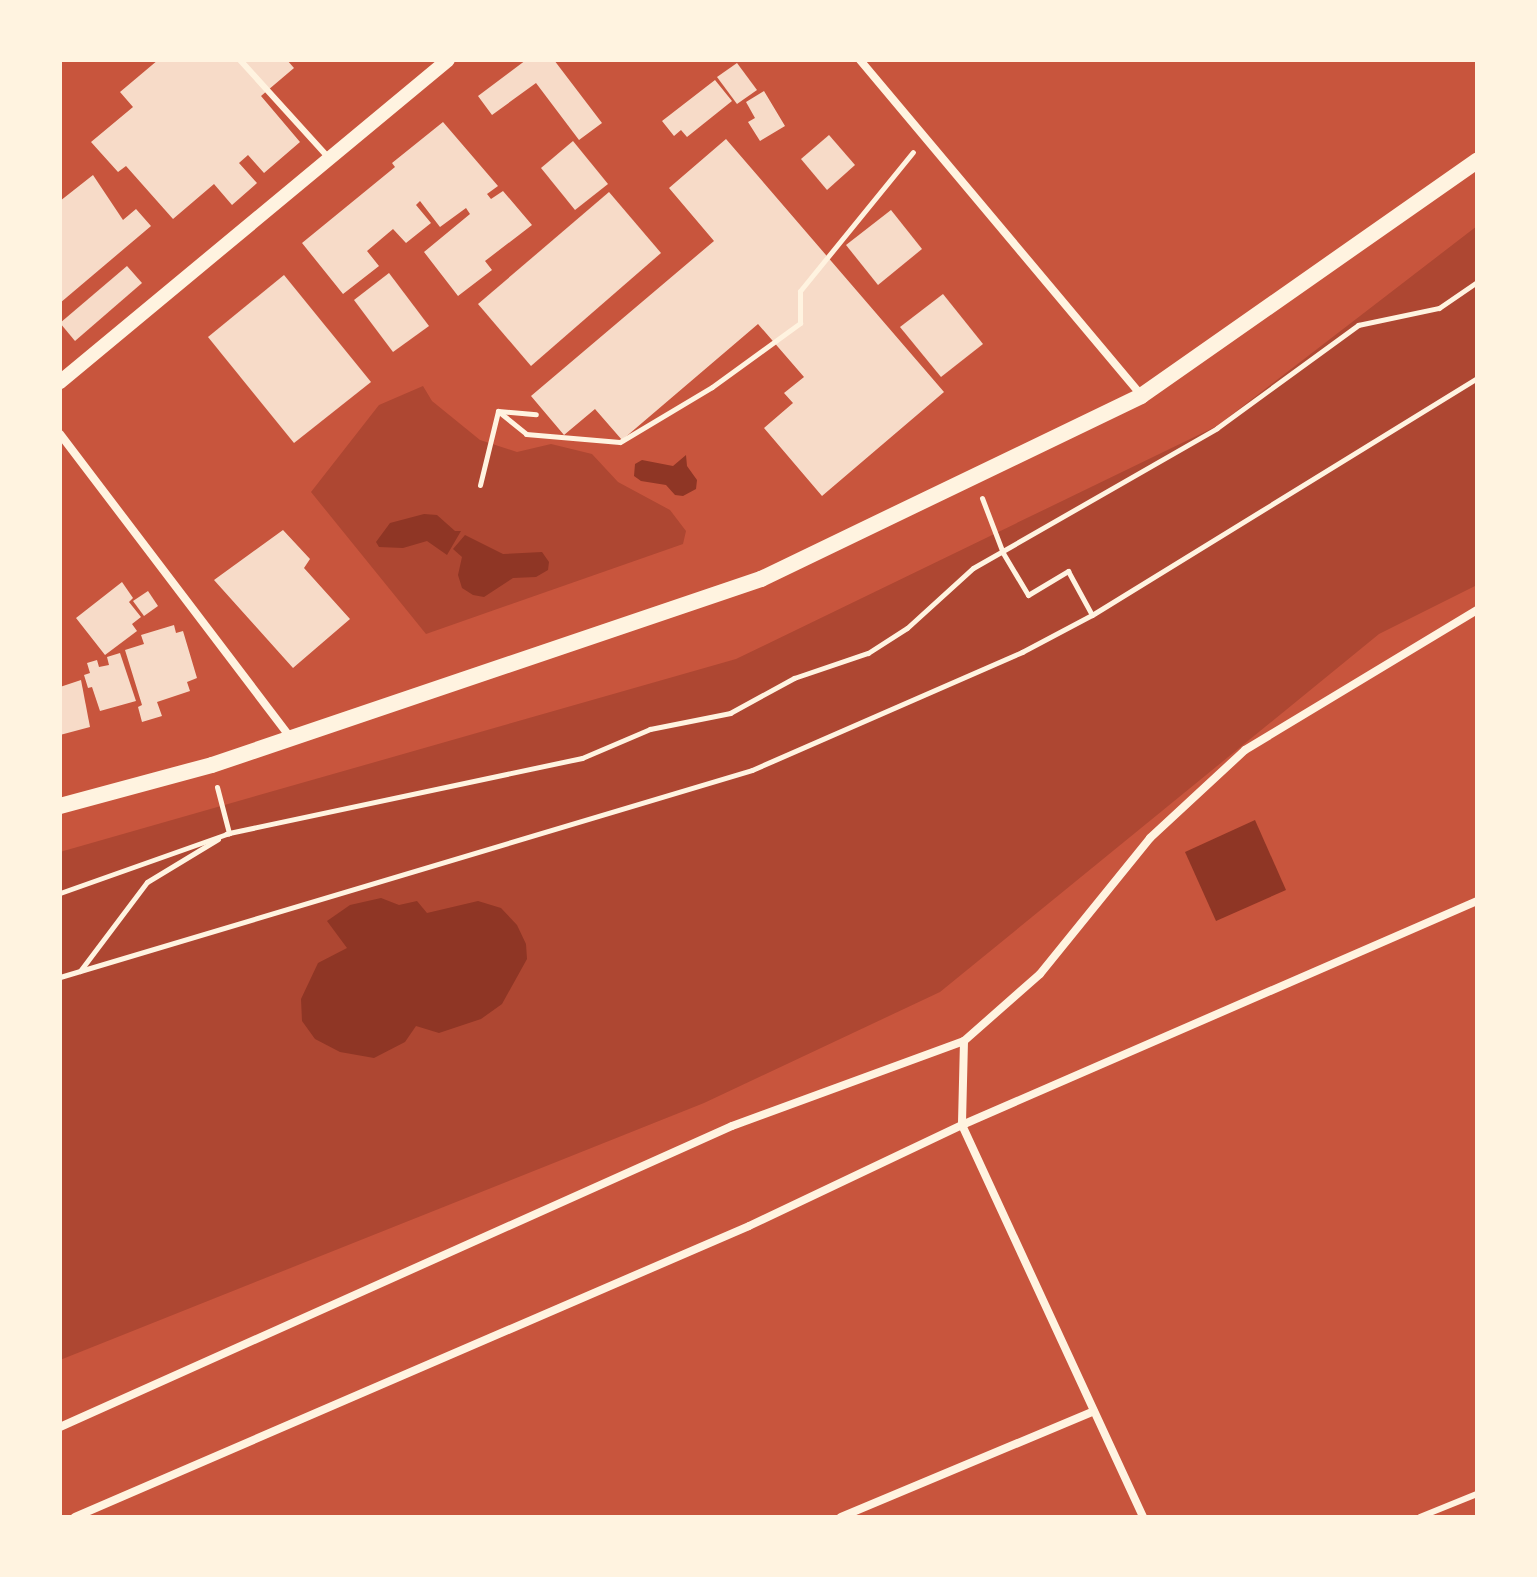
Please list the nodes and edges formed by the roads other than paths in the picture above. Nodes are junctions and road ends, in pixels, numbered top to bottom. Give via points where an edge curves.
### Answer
1 (240, 60) edge
2 (860, 60) edge
3 (438, 63) edge
4 (329, 158) junction
5 (1477, 161) edge
6 (60, 382) edge
7 (1141, 396) junction
8 (60, 434) edge
9 (1477, 610) edge
10 (290, 737) junction
11 (60, 806) edge
12 (1477, 901) edge
13 (964, 1041) junction
14 (962, 1125) junction
15 (1094, 1411) junction
16 (60, 1427) edge
17 (1477, 1494) edge
18 (75, 1517) edge
19 (841, 1517) edge
20 (1143, 1517) edge
21 (1420, 1517) edge

1 - 4 lane
2 - 7 street
3 - 4 street
4 - 6 street
5 - 7 main road
7 - 10 main road via 761,579
8 - 10 street
9 - 13 street via 1245,750 1150,838 1040,974
10 - 11 main road via 212,765
12 - 14 street
13 - 14 street
13 - 16 street via 732,1126
14 - 15 street
14 - 18 street via 749,1226
15 - 19 street
15 - 20 street
17 - 21 lane

